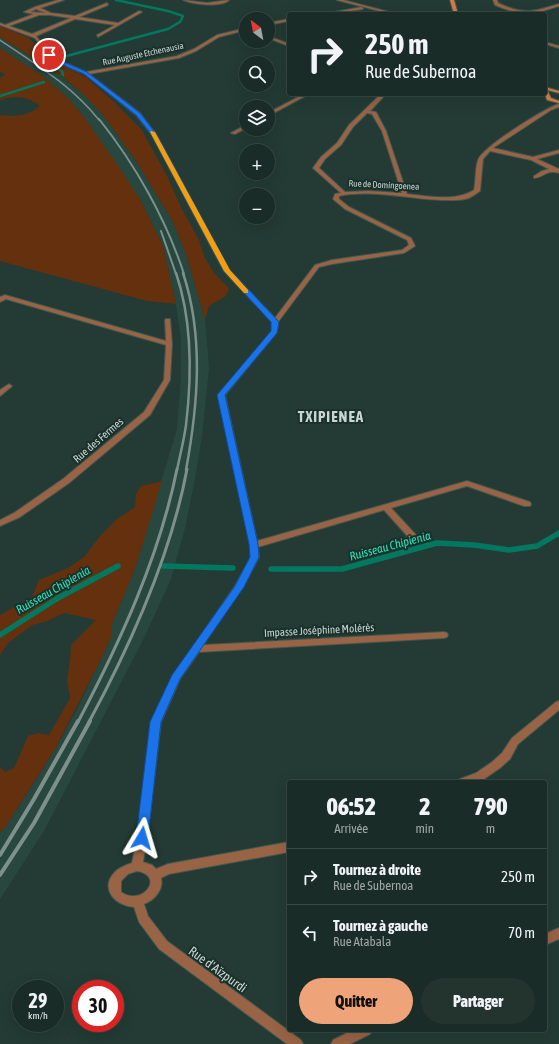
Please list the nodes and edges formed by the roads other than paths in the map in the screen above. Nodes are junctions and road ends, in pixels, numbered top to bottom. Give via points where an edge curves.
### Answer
1 (62, 0) edge
2 (185, 0) edge
3 (227, 0) edge
4 (339, 0) edge
5 (452, 0) edge
6 (495, 0) edge
7 (107, 4) dead end
8 (559, 6) edge
9 (367, 7) junction
10 (36, 8) junction
11 (140, 12) dead end
12 (337, 12) edge
13 (384, 12) edge
14 (455, 12) edge
15 (516, 12) edge
16 (539, 12) edge
17 (39, 14) junction
18 (50, 14) junction
19 (75, 18) junction
20 (287, 20) edge
21 (275, 23) edge
22 (119, 24) junction
23 (2, 25) edge
24 (239, 31) edge
25 (32, 36) junction
26 (98, 36) dead end
27 (275, 40) edge
28 (287, 44) edge
29 (547, 44) edge
30 (559, 47) edge
31 (86, 73) junction
32 (547, 89) edge
33 (547, 92) edge
34 (559, 92) edge
35 (549, 95) junction
36 (303, 96) edge
37 (382, 96) edge
38 (552, 100) junction
39 (559, 104) edge
40 (549, 109) junction
41 (275, 111) edge
42 (366, 111) junction
43 (239, 130) edge
44 (233, 133) dead end
45 (489, 148) junction
46 (559, 151) edge
47 (533, 160) junction
48 (556, 170) edge
49 (536, 178) dead end
50 (343, 192) junction
51 (404, 195) junction
52 (0, 300) edge
53 (168, 320) dead end
54 (275, 322) junction
55 (169, 344) junction
56 (9, 386) dead end
57 (0, 394) edge
58 (527, 504) dead end
59 (386, 507) junction
60 (0, 522) edge
61 (414, 538) dead end
62 (254, 544) junction
63 (444, 635) dead end
64 (196, 649) junction
65 (559, 705) edge
66 (469, 780) edge
67 (287, 847) edge
68 (137, 866) junction
69 (155, 875) junction
70 (138, 902) junction
71 (559, 933) edge
72 (547, 939) edge
73 (362, 1032) edge
74 (297, 1044) edge
75 (337, 1044) edge

1 - 10 street
2 - 3 street via 215,4
4 - 9 street
5 - 14 main road
6 - 15 street via 496,4
7 - 19 street
8 - 16 street
9 - 12 street
9 - 13 street
10 - 17 street via 26,12
10 - 18 street
11 - 22 street
17 - 18 street
17 - 23 street
18 - 19 street
19 - 22 street
19 - 25 street
20 - 21 street
22 - 26 street
23 - 25 street
24 - 31 street, Rue Auguste Etchenausia via 218,36 178,57
25 - 31 street via 36,37 55,60
27 - 28 street
29 - 30 street
31 - 54 street via 138,114 154,135 227,271
32 - 34 main road
33 - 35 main road
34 - 35 main road
35 - 38 main road via 549,99
36 - 41 street
37 - 42 street
38 - 39 main road
38 - 40 street
39 - 40 street
40 - 45 street
42 - 50 street via 351,126 340,144 323,158 316,168
42 - 51 street via 374,113 384,131
43 - 44 street
45 - 47 street
45 - 51 street, Rue de Domingoenea via 481,159 477,191 470,197 450,199
46 - 47 street
47 - 48 street
48 - 49 street via 539,174
50 - 51 street, Rue de Domingoenea
50 - 54 street, Rue de Domingoenea via 337,195 336,199 347,208 409,239 412,246 404,251 317,266
52 - 55 street via 5,297
53 - 55 street, Rue des Fermes
54 - 62 street via 275,331 221,395
55 - 60 street, Rue des Fermes via 167,380 147,412 66,481 17,515
56 - 57 street
58 - 59 street via 467,483
59 - 61 street
59 - 62 street
62 - 64 street via 255,557 239,587
63 - 64 street, Impasse Joséphine Molérès
64 - 68 street via 176,678 156,722
65 - 66 street via 520,736 496,765
67 - 69 street via 168,869
68 - 69 street via 148,869
68 - 70 street via 127,868 118,875 114,886 117,896 126,902
69 - 70 street via 156,887 150,896
70 - 74 street, Rue d'Aïzpurdi via 143,918 163,945
71 - 72 street
73 - 75 street

